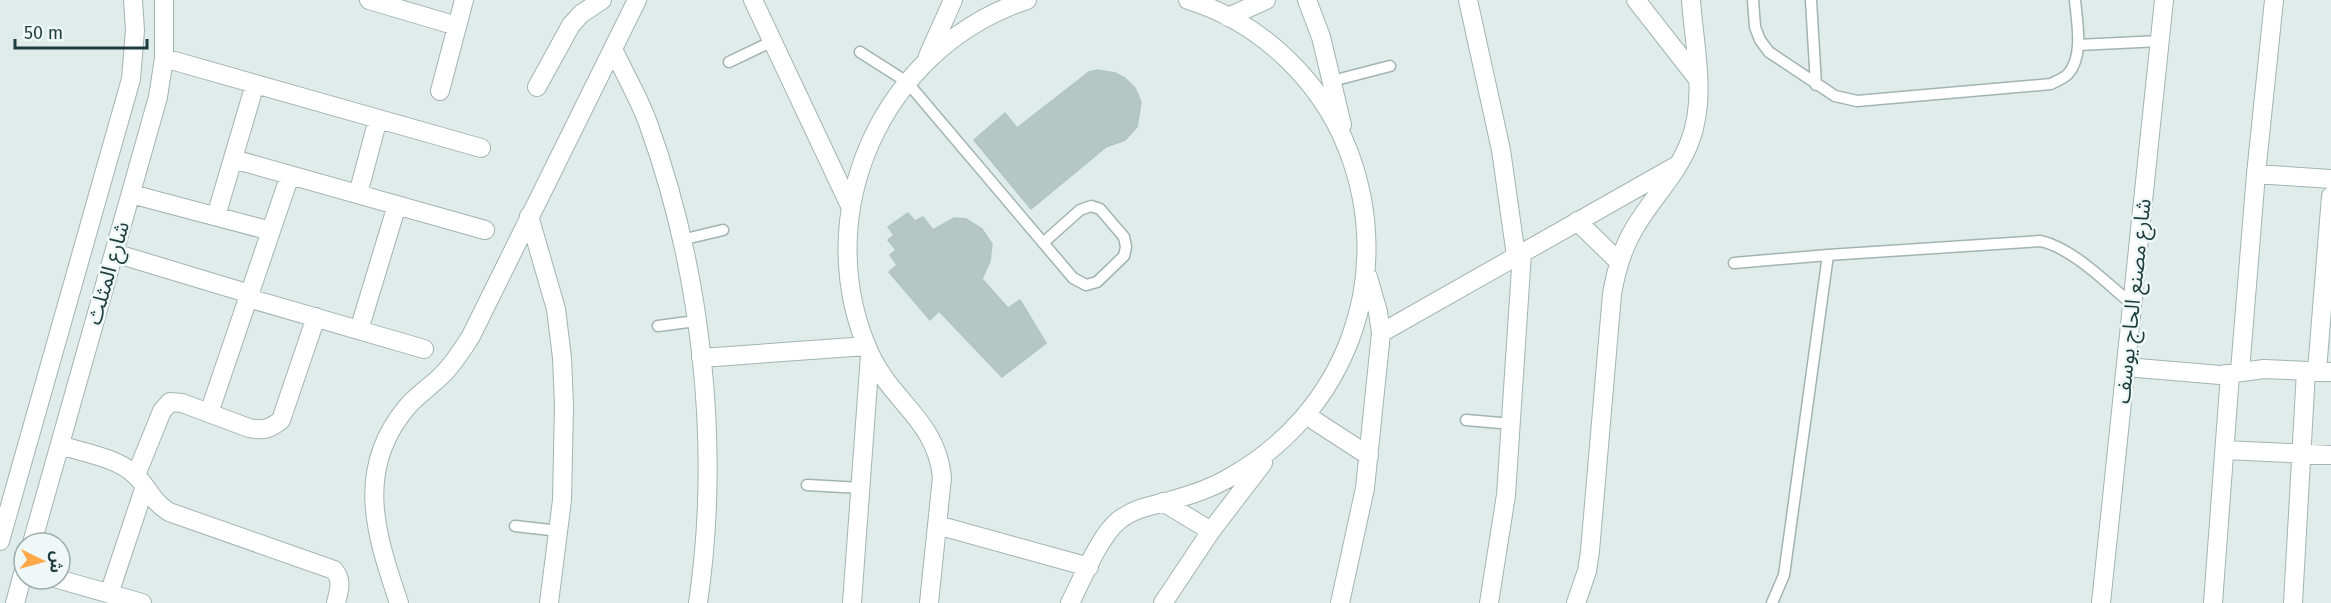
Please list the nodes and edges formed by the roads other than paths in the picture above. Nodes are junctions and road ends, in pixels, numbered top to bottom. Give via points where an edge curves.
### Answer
1 (133, 0) edge
2 (164, 0) edge
3 (369, 0) edge
4 (464, 0) edge
5 (602, 0) edge
6 (637, 0) edge
7 (771, 0) edge
8 (953, 0) edge
9 (1027, 0) edge
10 (1188, 0) edge
11 (1266, 0) edge
12 (1306, 0) edge
13 (1468, 0) edge
14 (1636, 0) edge
15 (1690, 0) edge
16 (1753, 0) edge
17 (1811, 0) edge
18 (2075, 0) edge
19 (2164, 0) edge
20 (2274, 0) edge
21 (757, 8) edge
22 (1228, 17) junction
23 (457, 26) junction
24 (773, 41) junction
25 (2160, 41) junction
26 (2078, 45) junction
27 (613, 49) junction
28 (860, 52) dead end
29 (164, 58) junction
30 (926, 61) junction
31 (729, 62) dead end
32 (1390, 66) dead end
33 (1697, 78) junction
34 (1332, 81) junction
35 (907, 82) junction
36 (255, 84) junction
37 (1816, 85) junction
38 (537, 87) dead end
39 (440, 91) dead end
40 (378, 119) junction
41 (1345, 142) junction
42 (481, 148) dead end
43 (233, 159) junction
44 (1679, 164) junction
45 (2256, 174) junction
46 (290, 175) junction
47 (2331, 179) edge
48 (131, 194) junction
49 (358, 194) junction
50 (2331, 196) edge
51 (397, 205) junction
52 (851, 208) junction
53 (216, 216) junction
54 (530, 216) junction
55 (1577, 221) junction
56 (485, 230) dead end
57 (723, 230) dead end
58 (271, 231) junction
59 (681, 240) junction
60 (1044, 243) junction
61 (114, 253) junction
62 (1519, 254) junction
63 (1828, 255) junction
64 (1619, 262) junction
65 (1734, 263) dead end
66 (1366, 271) junction
67 (249, 296) junction
68 (2132, 304) junction
69 (316, 317) junction
70 (696, 321) junction
71 (658, 326) dead end
72 (359, 330) junction
73 (1381, 333) junction
74 (424, 349) dead end
75 (868, 350) junction
76 (701, 358) junction
77 (2126, 367) junction
78 (2318, 371) edge
79 (2235, 373) junction
80 (209, 413) junction
81 (1306, 416) junction
82 (1466, 420) dead end
83 (1512, 424) junction
84 (60, 445) junction
85 (2225, 450) junction
86 (1269, 452) junction
87 (2301, 454) junction
88 (2331, 455) edge
89 (1369, 456) junction
90 (141, 481) junction
91 (807, 485) dead end
92 (861, 488) junction
93 (1163, 502) junction
94 (937, 525) junction
95 (515, 526) dead end
96 (35, 531) edge
97 (559, 531) junction
98 (1211, 531) junction
99 (0, 541) edge
100 (1089, 567) junction
101 (72, 583) edge
102 (109, 594) junction
103 (142, 603) edge
104 (336, 603) edge
105 (399, 603) edge
106 (549, 603) edge
107 (698, 603) edge
108 (852, 603) edge
109 (929, 603) edge
110 (1070, 603) edge
111 (1163, 603) edge
112 (1340, 603) edge
113 (1489, 603) edge
114 (1576, 603) edge
115 (1772, 603) edge
116 (2102, 603) edge
117 (2213, 603) edge
118 (2293, 603) edge

1 - 99 street, شارع المثلث via 131,79
2 - 29 street, شارع المثلث
3 - 23 street
4 - 23 street
5 - 38 street via 571,26
6 - 27 street
7 - 21 street
8 - 30 street
9 - 30 street via 967,28
10 - 22 street
11 - 22 street
12 - 34 street
13 - 62 street via 1499,139
14 - 33 street
15 - 33 street
16 - 37 lane via 1760,40 1769,52
17 - 37 lane
18 - 26 lane
19 - 25 street, شارع مصنع الحاج يوسف
20 - 45 street
21 - 24 street
22 - 41 street via 1264,39 1303,75
23 - 39 street
24 - 31 lane
24 - 52 street
25 - 26 lane
25 - 68 street, شارع مصنع الحاج يوسف
26 - 37 lane via 2076,62 2066,76 2051,84 1857,101 1835,96
27 - 54 street
27 - 59 street via 647,121
28 - 35 lane
29 - 36 street
29 - 48 street, شارع المثلث via 158,97
30 - 35 street
32 - 34 lane
33 - 44 street via 1699,95 1694,128
34 - 41 street
35 - 52 street via 867,148
35 - 60 lane
36 - 40 street
36 - 43 street
40 - 42 street
40 - 49 street
41 - 66 street via 1365,218
43 - 46 street
43 - 53 street
44 - 55 street
44 - 64 street via 1635,227
45 - 47 street
45 - 79 street
46 - 49 street
46 - 58 street
48 - 53 street
48 - 61 street, شارع المثلث
49 - 51 street
50 - 78 street
51 - 56 street
51 - 72 street
52 - 75 street via 849,277
53 - 58 street
54 - 97 street via 556,309 562,358 564,453
54 - 105 street via 462,350 407,408 381,456 374,492 376,530
55 - 62 street
55 - 64 street
57 - 59 lane
58 - 67 street
59 - 70 street
60 - 60 lane via 1073,278 1086,285 1097,282 1124,256 1126,247 1124,237 1100,209 1090,206 1080,210
61 - 67 street
61 - 84 street, شارع المثلث
62 - 73 street
62 - 83 street
63 - 65 lane
63 - 68 lane via 2055,244
63 - 115 lane via 1784,575
64 - 114 street via 1612,294 1590,551
66 - 73 street
66 - 81 street via 1347,348 1327,387
67 - 69 street
67 - 80 street
68 - 77 street, شارع مصنع الحاج يوسف
69 - 72 street
69 - 80 street via 281,420 272,428 260,430
70 - 71 lane
70 - 76 street
72 - 74 street
73 - 89 street
75 - 76 street
75 - 92 street
75 - 94 street via 881,377 925,427 937,451 942,477
76 - 107 street via 707,493
77 - 79 street via 2211,375
77 - 116 street, شارع مصنع الحاج يوسف
78 - 79 street via 2264,369
78 - 87 street
79 - 85 street
80 - 90 street via 177,401 165,406
81 - 86 street
81 - 89 street
82 - 83 lane
83 - 113 street
84 - 90 street via 125,466
84 - 96 street, شارع المثلث
85 - 87 street
85 - 117 street
86 - 93 street via 1224,481
86 - 98 street
87 - 88 street
87 - 118 street
89 - 112 street
90 - 102 street
90 - 104 street via 159,506 169,512 334,570 340,584
91 - 92 lane
92 - 108 street
93 - 98 street
93 - 100 street via 1136,510 1116,523 1102,540
94 - 100 street
94 - 109 street
95 - 97 lane
97 - 106 street
98 - 111 street
100 - 110 street
101 - 102 street
102 - 103 street

